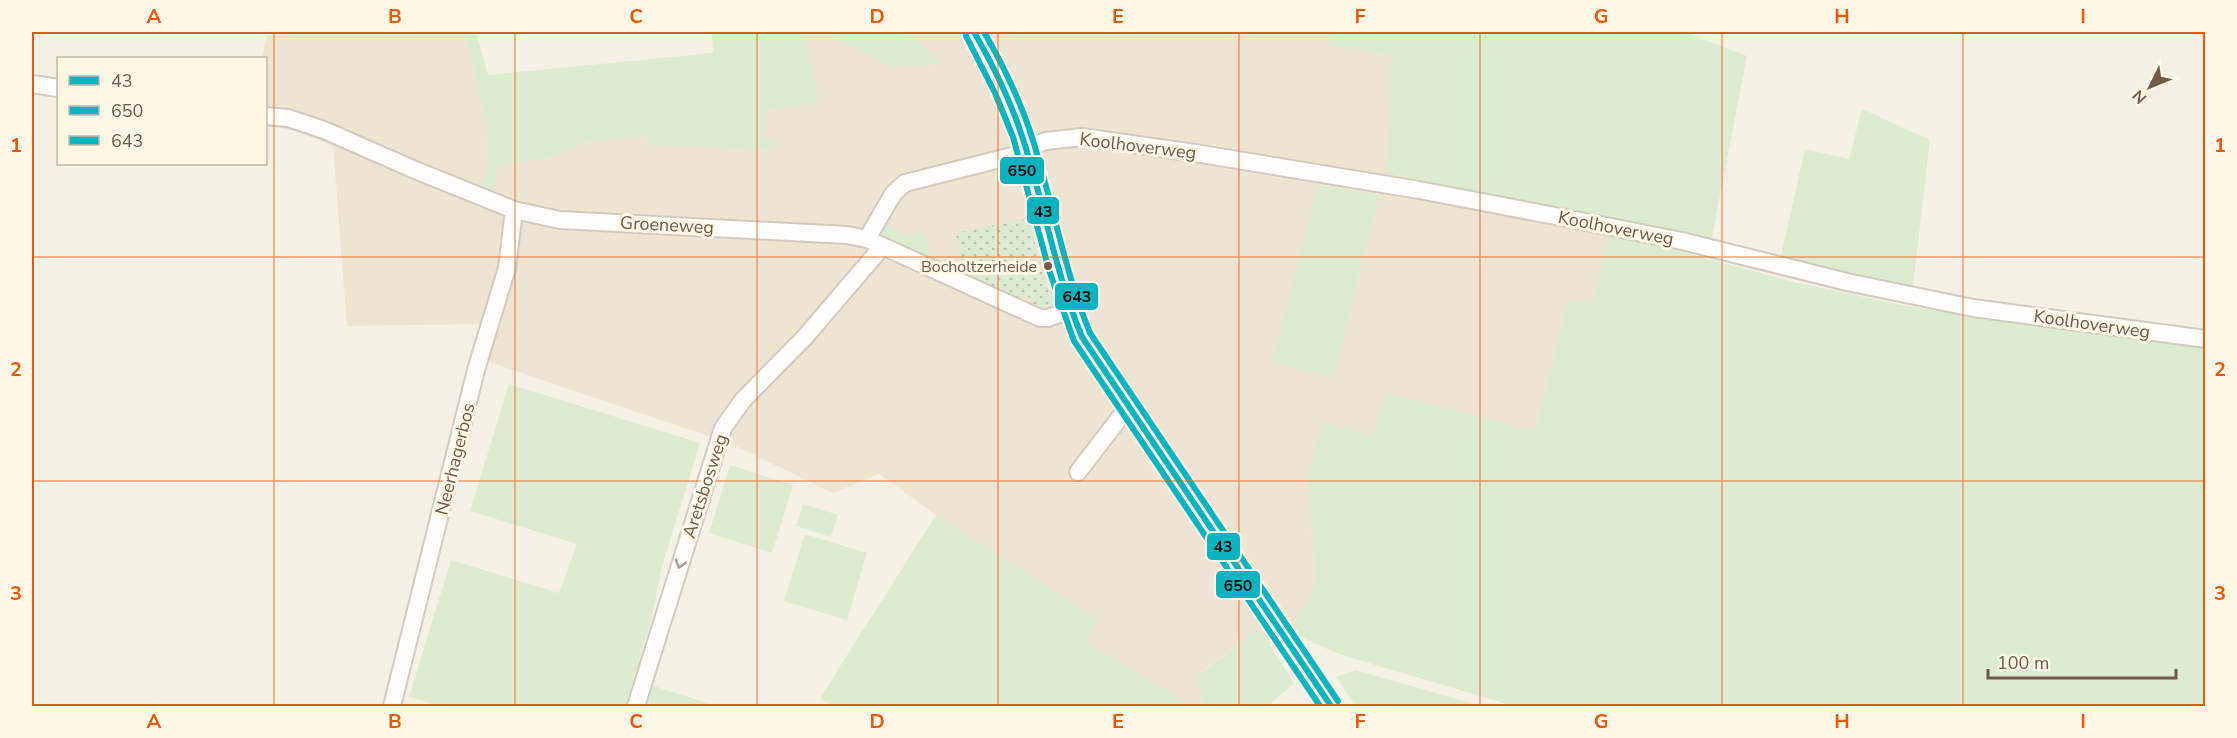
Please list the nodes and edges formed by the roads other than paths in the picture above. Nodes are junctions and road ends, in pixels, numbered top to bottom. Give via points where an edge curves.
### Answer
1 (975, 32) edge
2 (32, 84) edge
3 (57, 87) edge
4 (267, 116) edge
5 (1026, 150) junction
6 (514, 210) junction
7 (867, 239) junction
8 (882, 247) junction
9 (1070, 310) junction
10 (2205, 339) edge
11 (1128, 407) junction
12 (1078, 472) dead end
13 (392, 706) edge
14 (636, 706) edge
15 (1331, 706) edge

1 - 5 street via 1004,91
2 - 3 street
4 - 6 street, Groeneweg via 288,118 324,130
5 - 7 street, Koolhoverweg via 905,183 893,194
5 - 9 street
5 - 10 street, Koolhoverweg via 1046,141 1082,137 1195,153 1419,190 1682,241 1973,308
6 - 7 street, Groeneweg via 560,220 836,234
6 - 13 street, Neerhagerbos via 507,268 476,370
7 - 8 street, Groeneweg
8 - 9 street, Groeneweg via 1040,318
8 -> 14 street, Aretsbosweg via 805,337 743,400 723,428
9 - 11 street via 1082,337
11 - 12 street
11 - 15 street

